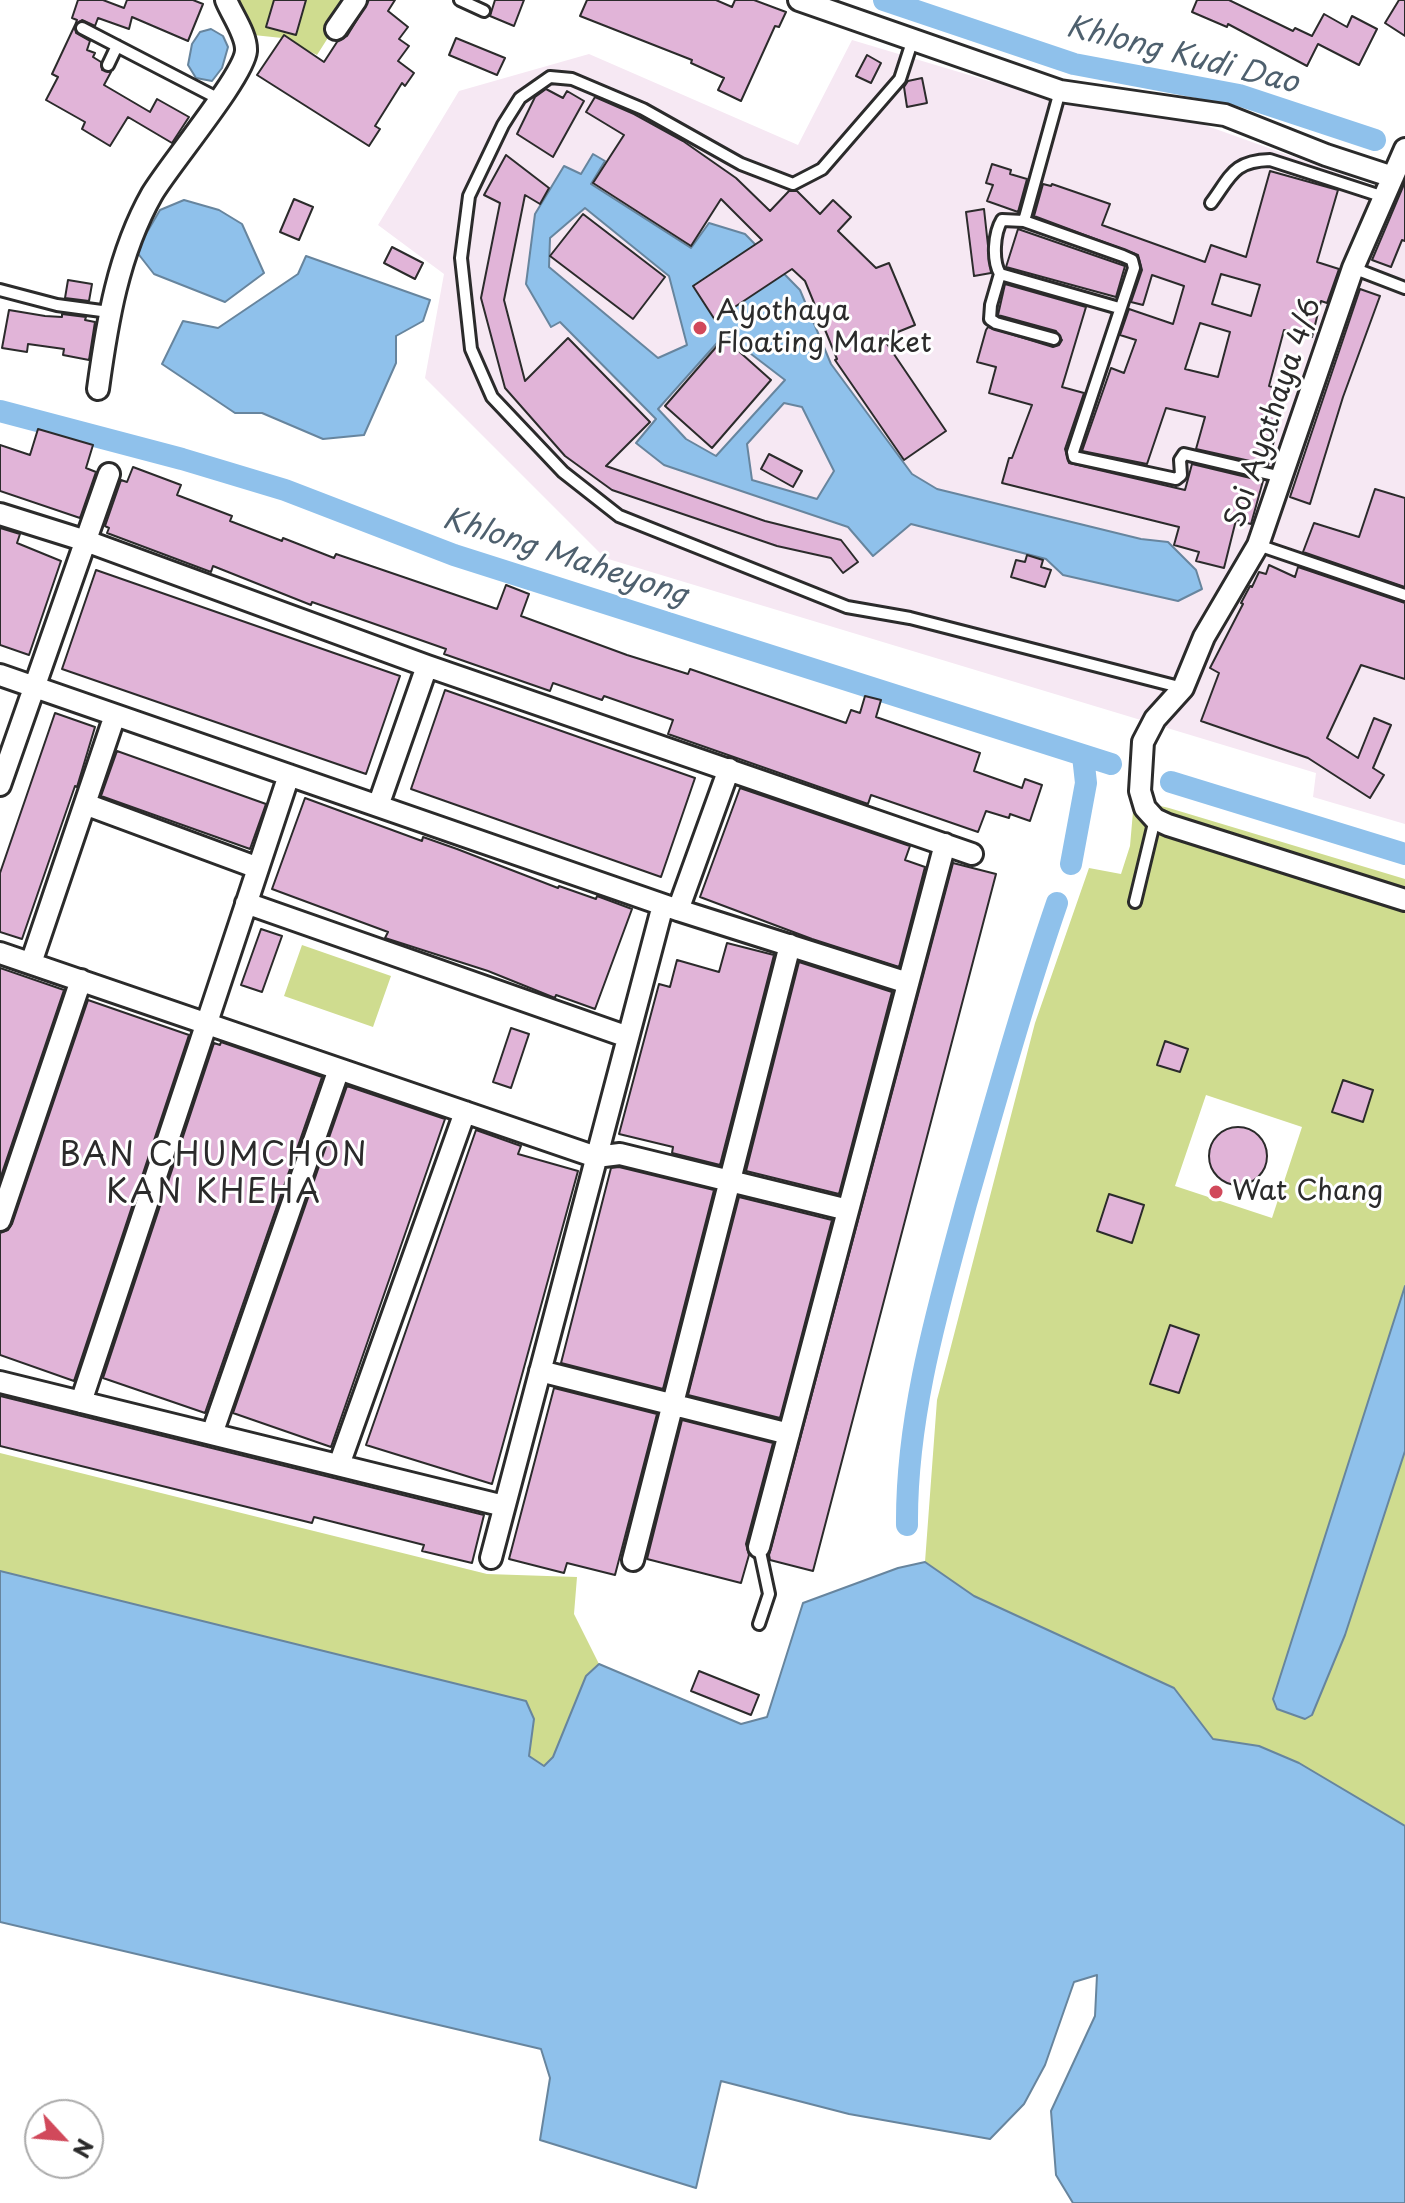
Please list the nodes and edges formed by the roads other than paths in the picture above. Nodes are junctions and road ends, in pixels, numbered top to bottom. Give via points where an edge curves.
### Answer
1 (226, 0) edge
2 (356, 0) edge
3 (460, 0) edge
4 (799, 0) edge
5 (484, 11) dead end
6 (82, 28) dead end
7 (336, 29) dead end
8 (913, 39) junction
9 (117, 46) junction
10 (108, 65) dead end
11 (1060, 91) junction
12 (219, 99) junction
13 (1405, 149) edge
14 (1399, 179) edge
15 (1384, 197) junction
16 (1211, 203) dead end
17 (1024, 221) junction
18 (1353, 268) junction
19 (1000, 274) junction
20 (1405, 288) edge
21 (0, 290) edge
22 (1119, 308) junction
23 (109, 312) junction
24 (1054, 339) dead end
25 (98, 389) dead end
26 (109, 474) dead end
27 (1282, 477) junction
28 (0, 514) edge
29 (86, 541) junction
30 (1258, 545) junction
31 (1405, 595) edge
32 (427, 666) junction
33 (0, 675) edge
34 (34, 687) junction
35 (1183, 688) junction
36 (115, 715) junction
37 (729, 769) junction
38 (2, 774) edge
39 (289, 775) junction
40 (85, 804) junction
41 (378, 806) junction
42 (1155, 819) junction
43 (945, 844) junction
44 (972, 854) dead end
45 (258, 868) junction
46 (1405, 900) edge
47 (1135, 902) dead end
48 (246, 903) junction
49 (670, 907) junction
50 (790, 945) junction
51 (0, 953) edge
52 (31, 963) junction
53 (81, 980) junction
54 (908, 983) junction
55 (206, 1023) junction
56 (628, 1037) junction
57 (339, 1069) junction
58 (465, 1112) junction
59 (596, 1157) junction
60 (730, 1181) junction
61 (848, 1210) junction
62 (0, 1220) edge
63 (540, 1371) junction
64 (0, 1382) edge
65 (81, 1402) junction
66 (673, 1405) junction
67 (212, 1434) junction
68 (789, 1434) junction
69 (339, 1465) junction
70 (504, 1506) junction
71 (759, 1547) joint
72 (491, 1558) dead end
73 (633, 1560) dead end
74 (759, 1624) dead end

1 - 12 street via 246,51
2 - 7 street
3 - 5 lane
4 - 8 street
6 - 9 lane
8 - 11 street
8 - 35 lane via 900,79 822,169 793,184 741,164 643,109 572,79 550,77 520,98 469,196 461,258 471,349 492,397 563,472 619,516 847,607 910,618
9 - 10 lane
9 - 12 lane
11 - 14 street via 1225,115
11 - 17 lane
12 - 23 street via 150,197
13 - 14 street, Soi Ayothaya 4/6
14 - 15 street, Soi Ayothaya 4/6
15 - 16 lane via 1270,160 1251,160 1236,169
15 - 18 street, Soi Ayothaya 4/6
17 - 19 lane via 1002,220 996,229
17 - 22 lane via 1132,260 1131,280
18 - 20 lane
18 - 27 street, Soi Ayothaya 4/6
19 - 22 lane
19 - 24 lane via 990,319
21 - 23 lane
22 - 27 lane via 1074,457 1176,479 1184,454
23 - 25 street
26 - 29 street
27 - 30 street, Soi Ayothaya 4/6
28 - 29 street
29 - 32 street
29 - 34 street
30 - 31 lane
30 - 35 street, Soi Ayothaya 4/6 via 1204,637
32 - 37 street
32 - 41 street
33 - 34 street
34 - 36 street
34 - 38 street
35 - 42 street, Soi Ayothaya 4/6 via 1155,719 1143,742 1140,791
36 - 39 street
36 - 40 street
37 - 43 street
37 - 49 street
39 - 41 street
39 - 45 street
40 - 45 street
40 - 52 street
41 - 49 street
42 - 46 street
42 - 47 lane
43 - 44 street
43 - 54 street
45 - 48 street
48 - 55 street
48 - 56 street
49 - 50 street
49 - 56 street
50 - 54 street
50 - 60 street
51 - 52 street
52 - 53 street
53 - 55 street
53 - 62 street
54 - 61 street
55 - 57 street
55 - 65 street
56 - 59 street
57 - 58 street
57 - 67 street
58 - 59 street
58 - 69 street
59 - 60 street via 620,1154
59 - 63 street
60 - 61 street
60 - 66 street
61 - 68 street
63 - 66 street
63 - 70 street
64 - 65 street
65 - 67 street
66 - 68 street
66 - 73 street
67 - 69 street
68 - 71 street
69 - 70 street
70 - 72 street
71 - 74 lane via 769,1594

